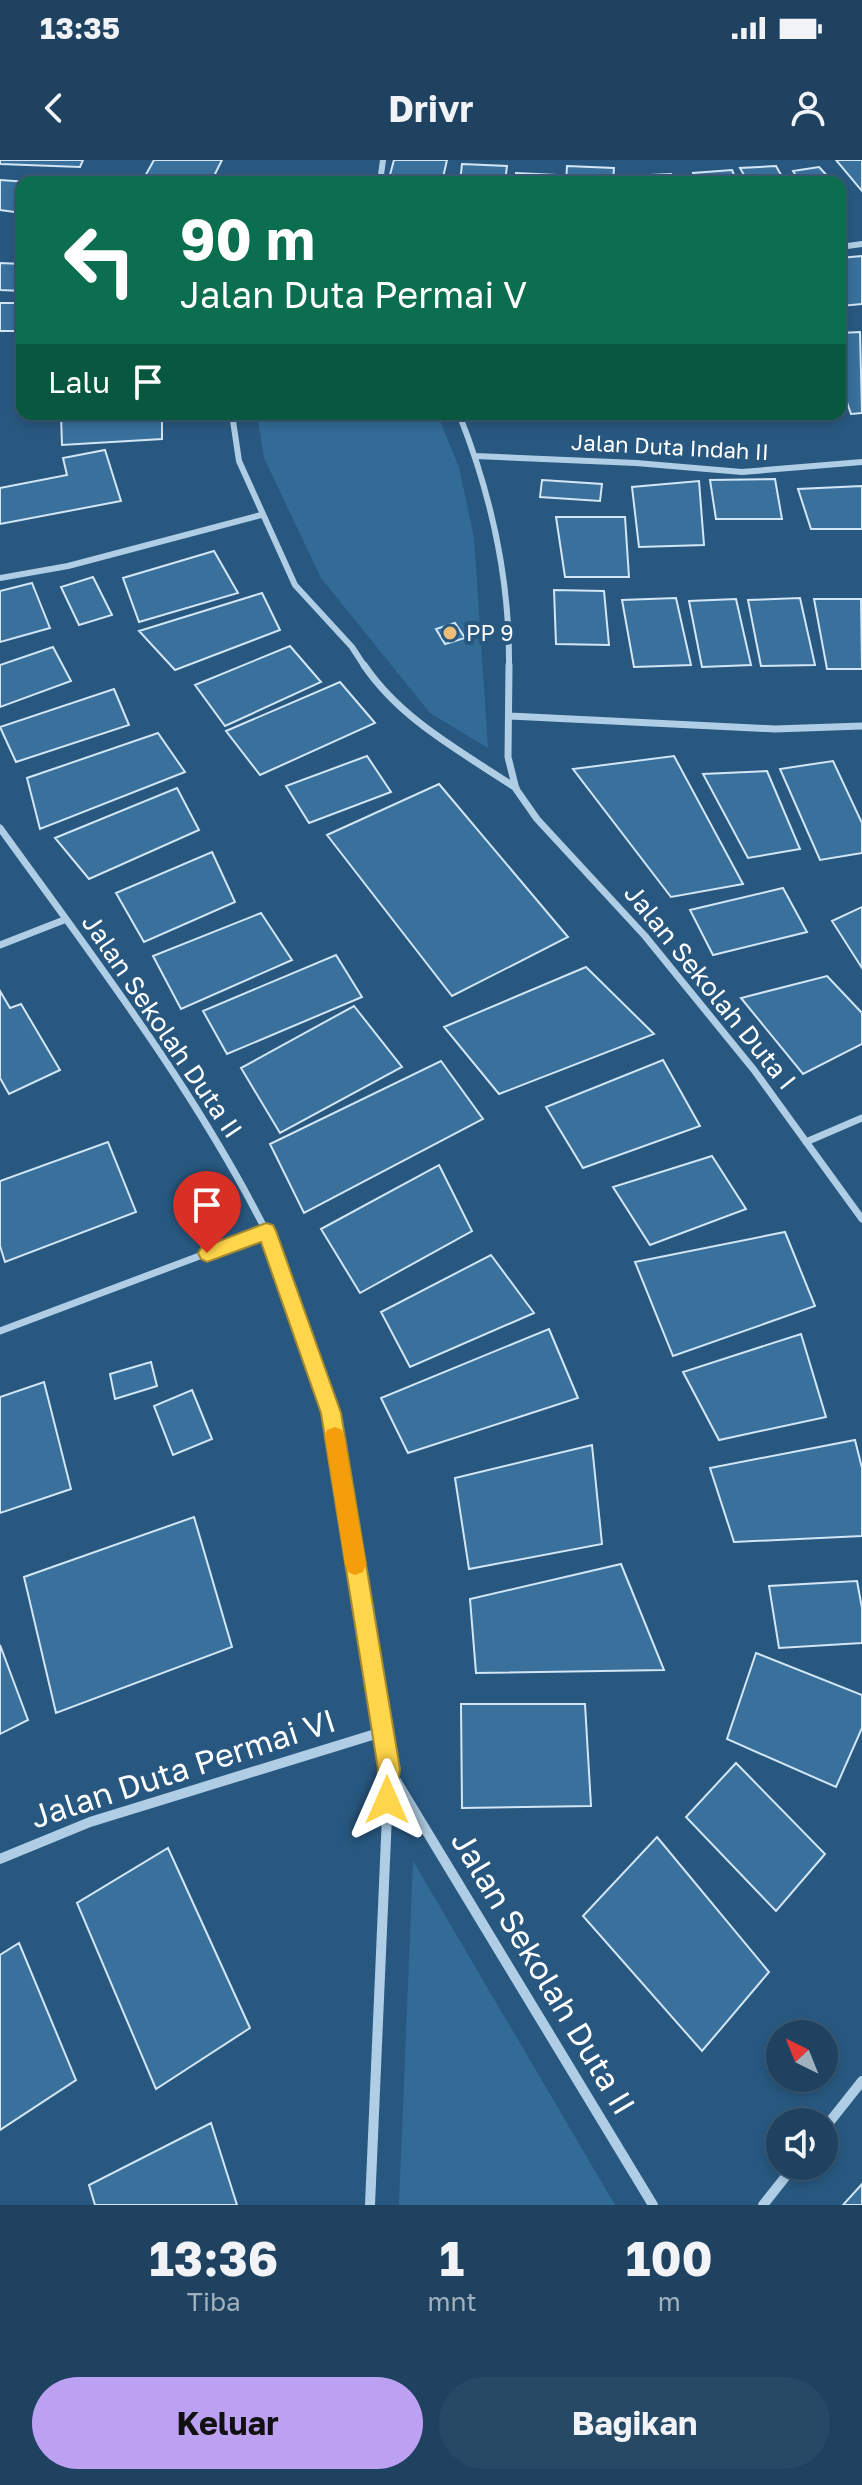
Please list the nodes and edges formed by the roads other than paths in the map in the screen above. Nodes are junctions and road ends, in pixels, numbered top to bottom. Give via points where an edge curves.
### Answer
1 (233, 420) edge
2 (461, 420) edge
3 (476, 456) junction
4 (862, 462) edge
5 (261, 515) junction
6 (0, 578) edge
7 (510, 716) junction
8 (862, 726) edge
9 (516, 789) junction
10 (0, 828) edge
11 (64, 920) junction
12 (0, 945) edge
13 (862, 1118) edge
14 (806, 1142) junction
15 (862, 1219) edge
16 (266, 1231) junction
17 (0, 1331) edge
18 (382, 1732) junction
19 (389, 1769) junction
20 (0, 1859) edge
21 (862, 2081) edge
22 (838, 2111) edge
23 (783, 2180) edge
24 (370, 2205) edge
25 (653, 2205) edge
26 (763, 2205) edge

1 - 5 street, Jalan Sekolah Duta I via 239,461
2 - 3 street, Jalan Sekolah Duta I
3 - 4 street, Jalan Duta Indah II via 742,472
3 - 7 street, Jalan Sekolah Duta I via 496,530 509,646
5 - 6 street via 68,566
5 - 9 street, Jalan Sekolah Duta I via 295,585 352,647 375,681 416,721
7 - 8 street via 775,729
7 - 9 street, Jalan Sekolah Duta I via 508,757
9 - 14 street, Jalan Sekolah Duta I via 537,819 645,936
10 - 11 street, Jalan Sekolah Duta II
11 - 12 street
11 - 16 street, Jalan Sekolah Duta II via 197,1112
13 - 14 street
14 - 15 street, Jalan Sekolah Duta I
16 - 17 street
16 - 18 street, Jalan Sekolah Duta II via 331,1413
18 - 19 street, Jalan Sekolah Duta II
18 - 20 street, Jalan Duta Permai VI via 90,1822
19 - 24 street, Jalan Sekolah Duta II
19 - 25 street, Jalan Sekolah Duta II
21 - 22 street
23 - 26 street

